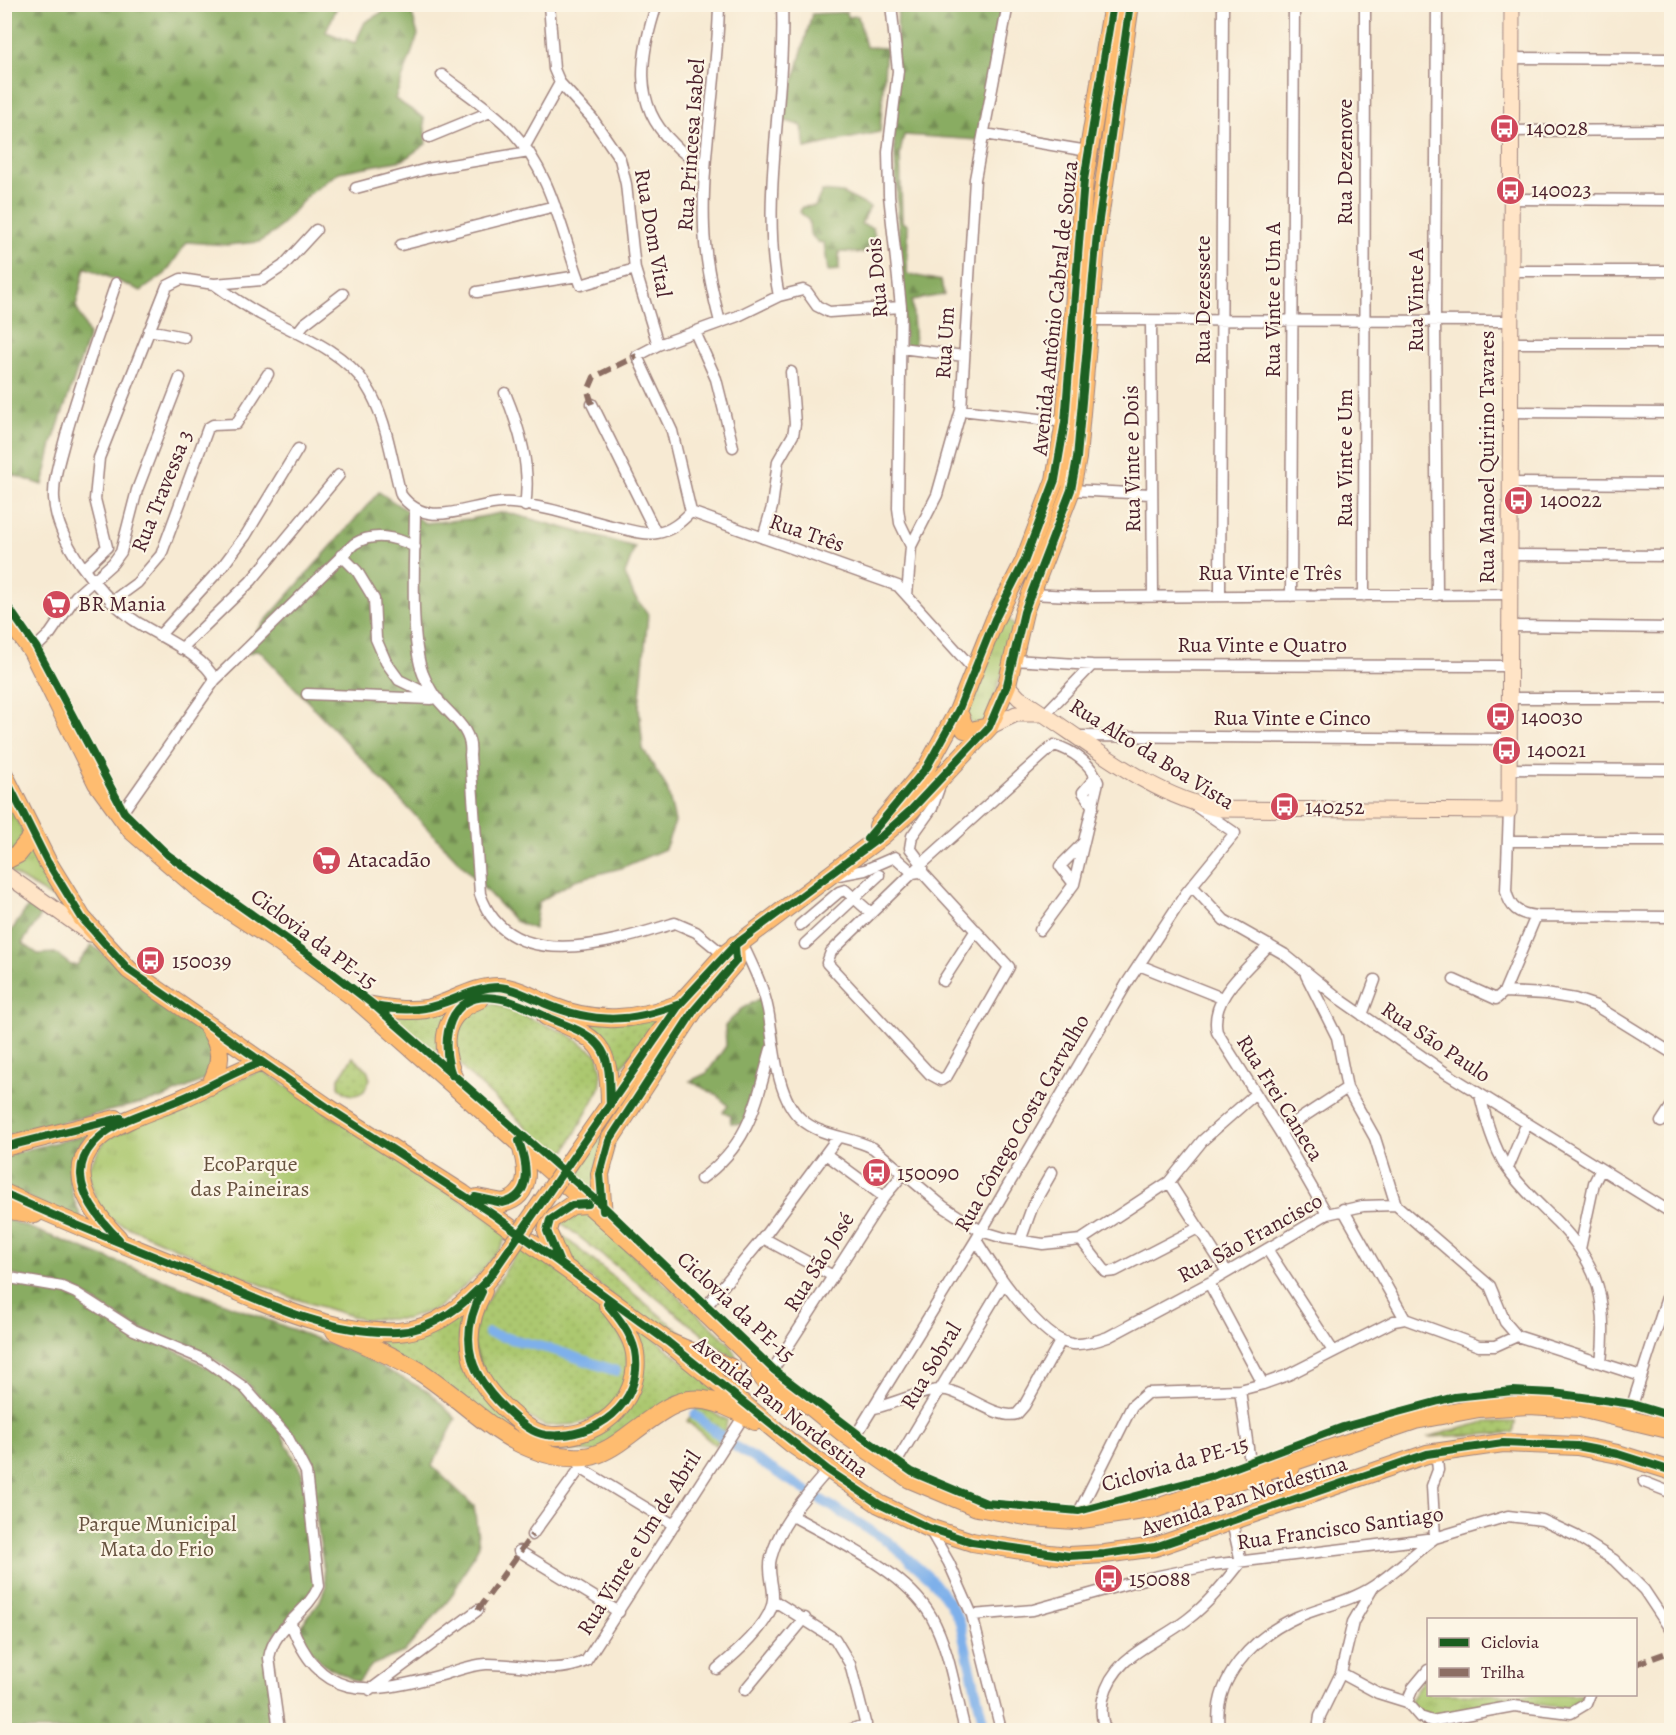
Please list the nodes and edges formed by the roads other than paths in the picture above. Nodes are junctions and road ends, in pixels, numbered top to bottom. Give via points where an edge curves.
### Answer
1 (549, 4) edge
2 (657, 4) edge
3 (719, 4) edge
4 (782, 4) edge
5 (891, 4) edge
6 (1008, 4) edge
7 (1113, 4) edge
8 (1130, 4) edge
9 (1223, 4) edge
10 (1294, 4) edge
11 (1365, 4) edge
12 (1437, 4) edge
13 (1512, 4) edge
14 (1511, 58) junction
15 (1671, 59) edge
16 (442, 75) dead end
17 (560, 83) junction
18 (490, 112) junction
19 (1671, 130) edge
20 (1510, 131) junction
21 (985, 134) junction
22 (429, 137) dead end
23 (527, 149) junction
24 (1088, 151) junction
25 (705, 166) junction
26 (356, 188) dead end
27 (1511, 199) junction
28 (1671, 200) edge
29 (555, 206) junction
30 (316, 230) dead end
31 (400, 245) dead end
32 (635, 269) junction
33 (1511, 271) junction
34 (1671, 271) edge
35 (578, 276) junction
36 (116, 283) dead end
37 (214, 284) junction
38 (477, 292) dead end
39 (343, 294) dead end
40 (778, 296) junction
41 (901, 307) junction
42 (1293, 319) junction
43 (1435, 319) junction
44 (1090, 320) junction
45 (1223, 320) junction
46 (1365, 320) junction
47 (1151, 321) junction
48 (1510, 321) junction
49 (720, 322) junction
50 (148, 330) junction
51 (695, 332) junction
52 (297, 333) junction
53 (184, 337) dead end
54 (1511, 343) junction
55 (1671, 343) edge
56 (658, 345) junction
57 (901, 348) junction
58 (964, 356) junction
59 (791, 372) dead end
60 (268, 375) dead end
61 (180, 378) dead end
62 (505, 393) dead end
63 (592, 404) dead end
64 (961, 410) junction
65 (1510, 412) junction
66 (1671, 413) edge
67 (1065, 422) junction
68 (733, 447) dead end
69 (298, 450) dead end
70 (339, 475) dead end
71 (1510, 483) junction
72 (1671, 484) edge
73 (1071, 490) junction
74 (1151, 494) junction
75 (525, 506) junction
76 (416, 509) junction
77 (691, 512) junction
78 (656, 533) junction
79 (764, 538) junction
80 (911, 546) junction
81 (415, 547) junction
82 (341, 555) junction
83 (1509, 555) junction
84 (1671, 556) edge
85 (84, 568) junction
86 (92, 580) junction
87 (1031, 594) junction
88 (1509, 594) junction
89 (1437, 595) junction
90 (907, 596) junction
91 (1153, 596) junction
92 (1220, 596) junction
93 (1292, 596) junction
94 (1364, 596) junction
95 (111, 602) junction
96 (4, 612) edge
97 (995, 619) junction
98 (1509, 626) junction
99 (1671, 628) edge
100 (1020, 629) junction
101 (159, 636) junction
102 (182, 649) junction
103 (32, 651) junction
104 (1014, 660) junction
105 (1092, 666) junction
106 (1509, 666) junction
107 (974, 670) junction
108 (215, 680) junction
109 (1007, 685) junction
110 (307, 694) dead end
111 (1508, 698) junction
112 (1671, 698) edge
113 (438, 699) junction
114 (958, 711) junction
115 (1045, 714) junction
116 (989, 727) junction
117 (1077, 736) junction
118 (1508, 739) junction
119 (1508, 769) junction
120 (1671, 770) edge
121 (4, 775) edge
122 (943, 776) junction
123 (1194, 805) junction
124 (1509, 812) junction
125 (119, 817) junction
126 (1235, 833) joint
127 (34, 834) junction
128 (1509, 840) junction
129 (1085, 841) junction
130 (1671, 841) edge
131 (856, 853) junction
132 (4, 861) edge
133 (919, 870) junction
134 (4, 873) edge
135 (879, 875) dead end
136 (826, 876) junction
137 (1074, 884) junction
138 (1192, 886) junction
139 (855, 897) junction
140 (871, 913) junction
141 (1536, 916) junction
142 (1671, 917) edge
143 (800, 925) dead end
144 (976, 930) junction
145 (1040, 930) dead end
146 (103, 944) junction
147 (805, 944) dead end
148 (1269, 945) junction
149 (733, 947) junction
150 (1139, 965) junction
151 (1301, 966) junction
152 (1375, 980) dead end
153 (1454, 980) dead end
154 (943, 981) dead end
155 (1504, 992) junction
156 (1222, 998) junction
157 (362, 1004) junction
158 (680, 1004) junction
159 (1362, 1015) junction
160 (204, 1020) junction
161 (772, 1047) junction
162 (1671, 1053) edge
163 (262, 1062) junction
164 (210, 1086) junction
165 (1347, 1088) junction
166 (458, 1091) junction
167 (1254, 1095) junction
168 (1480, 1095) junction
169 (610, 1104) junction
170 (1671, 1106) edge
171 (151, 1111) junction
172 (1661, 1122) dead end
173 (1526, 1125) junction
174 (1280, 1132) junction
175 (838, 1137) junction
176 (519, 1141) junction
177 (4, 1148) edge
178 (826, 1155) junction
179 (1508, 1168) junction
180 (1600, 1171) junction
181 (1052, 1172) dead end
182 (904, 1173) junction
183 (701, 1179) dead end
184 (1169, 1182) junction
185 (4, 1193) edge
186 (464, 1194) junction
187 (884, 1197) junction
188 (588, 1204) junction
189 (1396, 1205) junction
190 (4, 1209) edge
191 (1343, 1209) junction
192 (1671, 1213) edge
193 (1326, 1214) junction
194 (603, 1217) junction
195 (58, 1219) junction
196 (1198, 1227) junction
197 (978, 1235) junction
198 (763, 1238) junction
199 (1081, 1239) junction
200 (1020, 1241) junction
201 (123, 1244) junction
202 (1268, 1249) junction
203 (1581, 1249) junction
204 (560, 1263) junction
205 (1227, 1272) junction
206 (4, 1276) edge
207 (833, 1276) junction
208 (489, 1278) junction
209 (1671, 1282) edge
210 (1209, 1283) junction
211 (1003, 1284) junction
212 (595, 1290) junction
213 (704, 1310) junction
214 (1405, 1319) junction
215 (315, 1321) junction
216 (1517, 1336) junction
217 (1061, 1340) junction
218 (668, 1342) junction
219 (740, 1347) junction
220 (1333, 1351) junction
221 (1601, 1363) junction
222 (731, 1368) dead end
223 (770, 1374) junction
224 (1641, 1376) junction
225 (1263, 1384) junction
226 (939, 1390) junction
227 (1240, 1390) junction
228 (783, 1404) dead end
229 (874, 1408) junction
230 (747, 1411) junction
231 (1628, 1418) junction
232 (1671, 1430) edge
233 (853, 1440) junction
234 (1426, 1454) junction
235 (584, 1463) junction
236 (1293, 1463) junction
237 (893, 1468) junction
238 (828, 1470) junction
239 (1671, 1471) edge
240 (1252, 1477) junction
241 (1644, 1482) dead end
242 (1671, 1493) edge
243 (1299, 1498) junction
244 (1271, 1508) junction
245 (791, 1515) junction
246 (1075, 1520) junction
247 (1232, 1522) junction
248 (674, 1525) junction
249 (929, 1528) junction
250 (532, 1535) dead end
251 (1435, 1538) junction
252 (519, 1551) dead end
253 (1241, 1562) junction
254 (1374, 1586) junction
255 (773, 1600) junction
256 (478, 1610) dead end
257 (619, 1612) junction
258 (972, 1614) junction
259 (805, 1618) junction
260 (290, 1621) junction
261 (1671, 1632) edge
262 (717, 1669) dead end
263 (1427, 1671) edge
264 (1341, 1673) junction
265 (369, 1690) junction
266 (745, 1690) dead end
267 (1590, 1696) edge
268 (1407, 1702) junction
269 (866, 1728) edge
270 (279, 1731) edge
271 (850, 1731) edge
272 (965, 1731) edge
273 (1001, 1731) edge
274 (1106, 1731) edge
275 (1219, 1731) edge
276 (1318, 1731) edge

1 - 17 street, Rua Dom Vital via 554,69
2 - 25 street via 644,47 648,113 686,156
3 - 25 street, Rua Princesa Isabel
4 - 40 street via 784,41 770,233
5 - 41 street, Rua Dois via 898,71 888,152 889,195
6 - 21 street, Rua Um
7 - 24 highway, Avenida Antônio Cabral de Souza
8 - 44 highway, Avenida Antônio Cabral de Souza via 1097,233
9 - 45 street, Rua Dezessete
10 - 42 street, Rua Vinte e Um A
11 - 46 street, Rua Dezenove
12 - 43 street, Rua Vinte A
13 - 14 main road, Rua Manoel Quirino Tavares
14 - 15 street
14 - 20 main road, Rua Manoel Quirino Tavares
16 - 18 street
17 - 23 street
17 - 32 street, Rua Dom Vital via 592,118 620,159
18 - 22 street
18 - 23 street
19 - 20 street
20 - 27 main road, Rua Manoel Quirino Tavares
21 - 24 street
21 - 58 street, Rua Um via 975,179
23 - 26 street
23 - 29 street
24 - 67 highway, Avenida Antônio Cabral de Souza
25 - 49 street, Rua Princesa Isabel via 705,251
27 - 28 street
27 - 33 main road, Rua Manoel Quirino Tavares
29 - 31 street
29 - 35 street
30 - 37 street via 272,275 249,282
32 - 35 street via 581,285
32 - 56 street, Rua Dom Vital
33 - 34 street
33 - 48 main road, Rua Manoel Quirino Tavares
35 - 38 street
36 - 85 street via 70,419 55,480 54,498 60,523
37 - 50 street via 174,280 167,286
37 - 52 street
39 - 52 street
40 - 41 street via 803,290 829,312
40 - 49 street
41 - 57 street, Rua Dois
42 - 45 street
42 - 46 street
42 - 93 street, Rua Vinte e Um A
43 - 46 street
43 - 48 street
43 - 89 street, Rua Vinte A
44 - 47 street
44 - 73 highway, Avenida Antônio Cabral de Souza via 1081,429
45 - 47 street
45 - 92 street, Rua Dezessete
46 - 94 street, Rua Vinte e Um
47 - 74 street, Rua Vinte e Dois
48 - 54 main road, Rua Manoel Quirino Tavares
49 - 51 street
50 - 53 street
50 - 85 street via 99,458 95,499 107,547
51 - 56 street
51 - 68 street via 716,379
52 - 76 street via 341,360 366,385 385,431 401,495
54 - 55 street
54 - 65 main road, Rua Manoel Quirino Tavares
56 - 77 street via 637,356 672,431
57 - 58 street
57 - 80 street, Rua Dois via 898,508
58 - 64 street, Rua Um
59 - 79 street via 795,424 778,461
60 - 95 street, Rua Travessa 3 via 236,424 208,428 161,555 137,583
61 - 86 street via 137,490 121,552
62 - 75 street via 526,462
63 - 78 street
64 - 67 street
64 - 80 street, Rua Um via 937,495
65 - 66 street
65 - 71 main road, Rua Manoel Quirino Tavares
67 - 97 highway, Avenida Antônio Cabral de Souza via 1055,480
69 - 101 street via 246,535
70 - 102 street via 251,581
71 - 72 street
71 - 83 main road, Rua Manoel Quirino Tavares
73 - 74 street
73 - 87 highway, Avenida Antônio Cabral de Souza
74 - 91 street, Rua Vinte e Dois
75 - 76 street via 500,503 434,516
75 - 78 street
76 - 81 street
77 - 78 street via 669,530
77 - 79 street, Rua Três
79 - 90 street, Rua Três via 888,581
80 - 90 street
81 - 82 street via 372,537 364,538
81 - 113 street via 417,640 422,672
82 - 108 street
82 - 113 street via 357,571 374,599 376,639 386,662 399,680
83 - 84 street
83 - 88 main road, Rua Manoel Quirino Tavares
85 - 86 street
86 - 95 street
86 - 103 street
87 - 91 street, Rua Vinte e Três
87 - 100 highway, Avenida Antônio Cabral de Souza
88 - 89 street, Rua Vinte e Três
88 - 98 main road, Rua Manoel Quirino Tavares
89 - 94 street, Rua Vinte e Três
90 - 107 street, Rua Três
91 - 92 street, Rua Vinte e Três
92 - 93 street, Rua Vinte e Três
93 - 94 street, Rua Vinte e Três
95 - 101 street
96 - 103 highway, Avenida Pan Nordestina
97 - 100 highway via 1007,619
97 - 107 highway, Avenida Antônio Cabral de Souza
98 - 99 street
98 - 106 main road, Rua Manoel Quirino Tavares
100 - 104 highway, Avenida Antônio Cabral de Souza
101 - 102 street
102 - 108 street
103 - 125 highway, Avenida Pan Nordestina via 97,783
104 - 105 street, Rua Vinte e Quatro
104 - 109 highway, Avenida Antônio Cabral de Souza
105 - 106 street, Rua Vinte e Quatro
105 - 115 street
106 - 111 main road, Rua Manoel Quirino Tavares
107 - 114 highway, Avenida Antônio Cabral de Souza
108 - 125 street
109 - 115 main road, Rua Alto da Boa Vista via 1019,698
109 - 116 highway, Avenida Antônio Cabral de Souza
110 - 113 street
111 - 112 street
111 - 118 main road, Rua Manoel Quirino Tavares
113 - 149 street via 471,744 480,894 487,912 499,925 536,945 577,946 607,942 675,922
114 - 116 highway via 965,729
114 - 131 highway, Avenida Antônio Cabral de Souza via 927,767
115 - 116 main road, Rua Alto da Boa Vista via 1016,714
115 - 117 main road, Rua Alto da Boa Vista
116 - 122 highway, Avenida Antônio Cabral de Souza
117 - 118 street, Rua Vinte e Cinco
117 - 123 main road, Rua Alto da Boa Vista via 1120,765
118 - 119 main road, Rua Manoel Quirino Tavares
119 - 120 street
119 - 124 main road, Rua Manoel Quirino Tavares
121 - 127 highway
122 - 131 highway, Avenida Antônio Cabral de Souza via 883,835
122 - 133 street via 932,808 909,843
123 - 124 main road
123 - 126 street, Rua Alto da Boa Vista
124 - 128 street, Rua Manoel Quirino Tavares
125 - 157 highway, Avenida Pan Nordestina via 182,876
126 - 138 street, Rua Cônego Costa Carvalho
127 - 132 highway via 18,854
127 - 146 highway via 66,893
128 - 130 street
128 - 141 street, Rua Manoel Quirino Tavares via 1506,891 1513,908
129 - 133 street via 1093,807 1083,792 1096,777 1090,766 1054,745
129 - 137 street
129 - 137 street via 1060,866
131 - 136 highway, Avenida Antônio Cabral de Souza
133 - 136 street via 895,857 852,874
133 - 140 street
133 - 144 street
134 - 146 main road
135 - 139 street
136 - 149 highway, Avenida Antônio Cabral de Souza
137 - 145 street
138 - 148 street, Rua São Paulo via 1224,920
138 - 150 street, Rua Cônego Costa Carvalho
139 - 140 street
139 - 143 street via 845,890 839,892
139 - 147 street
140 - 144 street via 831,952 827,963 941,1080 947,1076 1009,968
141 - 142 street
141 - 155 street
144 - 154 street
146 - 160 highway via 129,969
148 - 151 street, Rua São Paulo
148 - 156 street, Rua Frei Caneca
149 - 158 highway, Avenida Antônio Cabral de Souza
149 - 161 street via 763,991
149 - 194 highway via 736,961 694,1009 609,1141 600,1174
150 - 156 street
150 - 197 street, Rua Cônego Costa Carvalho
151 - 159 street, Rua São Paulo
151 - 165 street via 1337,1037
152 - 159 street
153 - 155 street via 1496,999
155 - 162 street via 1546,994 1596,1006
156 - 167 street, Rua Frei Caneca via 1215,1021 1217,1032
157 - 158 highway via 425,1009 472,992 501,987 596,1020 653,1014
157 - 166 highway, Avenida Pan Nordestina
158 - 169 highway, Avenida Antônio Cabral de Souza
159 - 168 street, Rua São Paulo
160 - 163 highway
160 - 164 highway via 216,1037 220,1052 218,1071
161 - 175 street via 792,1109 816,1130
161 - 183 street via 753,1115 743,1136 726,1158
163 - 164 highway
163 - 186 highway
164 - 171 highway
165 - 174 street
165 - 189 street via 1375,1138
166 - 169 highway via 446,1058 445,1031 469,1002 496,998 571,1027 595,1041 607,1062
166 - 176 highway, Avenida Pan Nordestina
167 - 174 street, Rua Frei Caneca
167 - 184 street via 1203,1140
168 - 173 street, Rua São Paulo
168 - 179 street via 1495,1144
169 - 208 highway, Avenida Antônio Cabral de Souza, bridge
170 - 172 street
171 - 177 highway
171 - 201 highway via 102,1135 88,1151 82,1170 81,1185 87,1202
173 - 179 street
173 - 180 street, Rua São Paulo
174 - 193 street, Rua Frei Caneca
175 - 178 street
175 - 182 street via 861,1141
176 - 186 highway via 527,1172 519,1195 503,1203
176 - 188 highway, Avenida Pan Nordestina
178 - 187 street
178 - 198 street
179 - 203 street
180 - 192 street, Rua São Paulo
180 - 203 street
181 - 200 street
182 - 187 street, Rua São José
182 - 197 street
184 - 196 street
184 - 199 street
185 - 195 highway, Avenida Antônio Cabral de Souza
186 - 204 highway
187 - 207 street, Rua São José
188 - 194 highway, Avenida Pan Nordestina
188 - 204 highway via 572,1205 550,1221 547,1231
189 - 191 street, Rua São Francisco
189 - 216 street via 1490,1286 1505,1322
190 - 195 highway, Avenida Antônio Cabral de Souza
191 - 193 street, Rua São Francisco
191 - 214 street
193 - 202 street, Rua São Francisco
194 - 213 highway, Avenida Pan Nordestina
195 - 201 highway, Avenida Antônio Cabral de Souza
196 - 199 street via 1115,1271 1106,1272
196 - 205 street
197 - 200 street
197 - 211 street
197 - 229 street, Rua Cônego Costa Carvalho
198 - 207 street
198 - 213 street
199 - 200 street via 1043,1244
201 - 215 highway, Avenida Antônio Cabral de Souza
202 - 205 street, Rua São Francisco
202 - 220 street
203 - 221 street via 1604,1309
204 - 212 highway
205 - 210 street, Rua São Francisco
206 - 260 street via 62,1287 134,1330 204,1360 245,1388 277,1422 298,1452 306,1473 319,1575 313,1599
207 - 223 street, Rua São José
208 - 212 highway via 470,1322 471,1359 481,1383 492,1396 518,1421 543,1434 580,1433 603,1423 626,1400 632,1386 635,1350 622,1325
208 - 215 highway, Avenida Antônio Cabral de Souza via 469,1300 427,1325 399,1332
209 - 224 street
210 - 217 street, Rua São Francisco via 1108,1337 1072,1344
210 - 225 street
211 - 217 street
211 - 226 street, Rua Sobral
212 - 218 highway
213 - 219 highway, Avenida Pan Nordestina
214 - 216 street via 1479,1346 1495,1346
214 - 220 street
215 - 235 highway via 423,1374 527,1448
216 - 221 street
217 - 226 street via 1017,1414 1003,1413
218 - 222 highway
218 - 230 highway, Avenida Pan Nordestina
219 - 223 highway, Avenida Pan Nordestina
219 - 228 highway
220 - 225 street
221 - 224 street
223 - 233 highway, Avenida Pan Nordestina
224 - 231 street
225 - 227 street
226 - 229 street
226 - 237 street, Rua Sobral
227 - 240 street
227 - 246 street via 1147,1393 1139,1398
229 - 233 street, Rua Cônego Costa Carvalho
230 - 235 highway via 688,1400 661,1409 611,1448
230 - 238 highway, Avenida Pan Nordestina
230 - 248 street, Rua Vinte e Um de Abril
231 - 232 highway, Avenida Pan Nordestina
231 - 236 highway, Avenida Pan Nordestina via 1557,1407 1479,1407 1415,1420
233 - 237 highway, Avenida Pan Nordestina
234 - 239 highway, Avenida Pan Nordestina via 1503,1443 1540,1443 1618,1454
234 - 243 highway, Avenida Pan Nordestina
234 - 251 street via 1437,1460 1439,1466 1432,1486
235 - 248 street
235 - 250 street
236 - 240 highway, Avenida Pan Nordestina
236 - 243 highway via 1287,1484
237 - 246 highway, Avenida Pan Nordestina via 929,1488 977,1506 1031,1517
238 - 245 street
238 - 249 highway, Avenida Pan Nordestina via 879,1504
240 - 244 highway via 1270,1490
240 - 246 highway, Avenida Pan Nordestina via 1157,1508
241 - 242 street
243 - 244 highway, Avenida Pan Nordestina
244 - 247 highway, Avenida Pan Nordestina
245 - 255 street via 770,1560
245 - 272 street via 882,1568 919,1600 942,1640
247 - 249 highway, Avenida Pan Nordestina via 1155,1547 1069,1556 972,1542
247 - 253 street
248 - 257 street, Rua Vinte e Um de Abril
249 - 258 street
251 - 253 street, Rua Francisco Santiago
251 - 254 street
251 - 261 street, Rua Francisco Santiago via 1508,1516 1542,1520 1576,1536 1625,1569
252 - 257 street
253 - 258 street, Rua Francisco Santiago via 1154,1577 1033,1610
253 - 274 street via 1204,1606 1130,1654 1114,1673 1102,1705
254 - 264 street via 1353,1622
254 - 275 street via 1341,1603 1298,1617 1248,1650 1224,1687 1218,1708
255 - 259 street
255 - 262 street via 753,1635
256 - 265 street
257 - 265 street, Rua Vinte e Um de Abril via 591,1655 577,1665 529,1669 469,1666
258 - 273 street
259 - 266 street
259 - 269 street via 835,1639 850,1664
260 - 265 street, Rua Vinte e Um de Abril via 312,1664 335,1680
260 - 270 street via 275,1637 269,1658
263 - 268 street
264 - 268 street via 1378,1693
264 - 276 street via 1320,1716
267 - 268 street via 1586,1704 1571,1713 1514,1706 1432,1721 1420,1717
269 - 271 street

